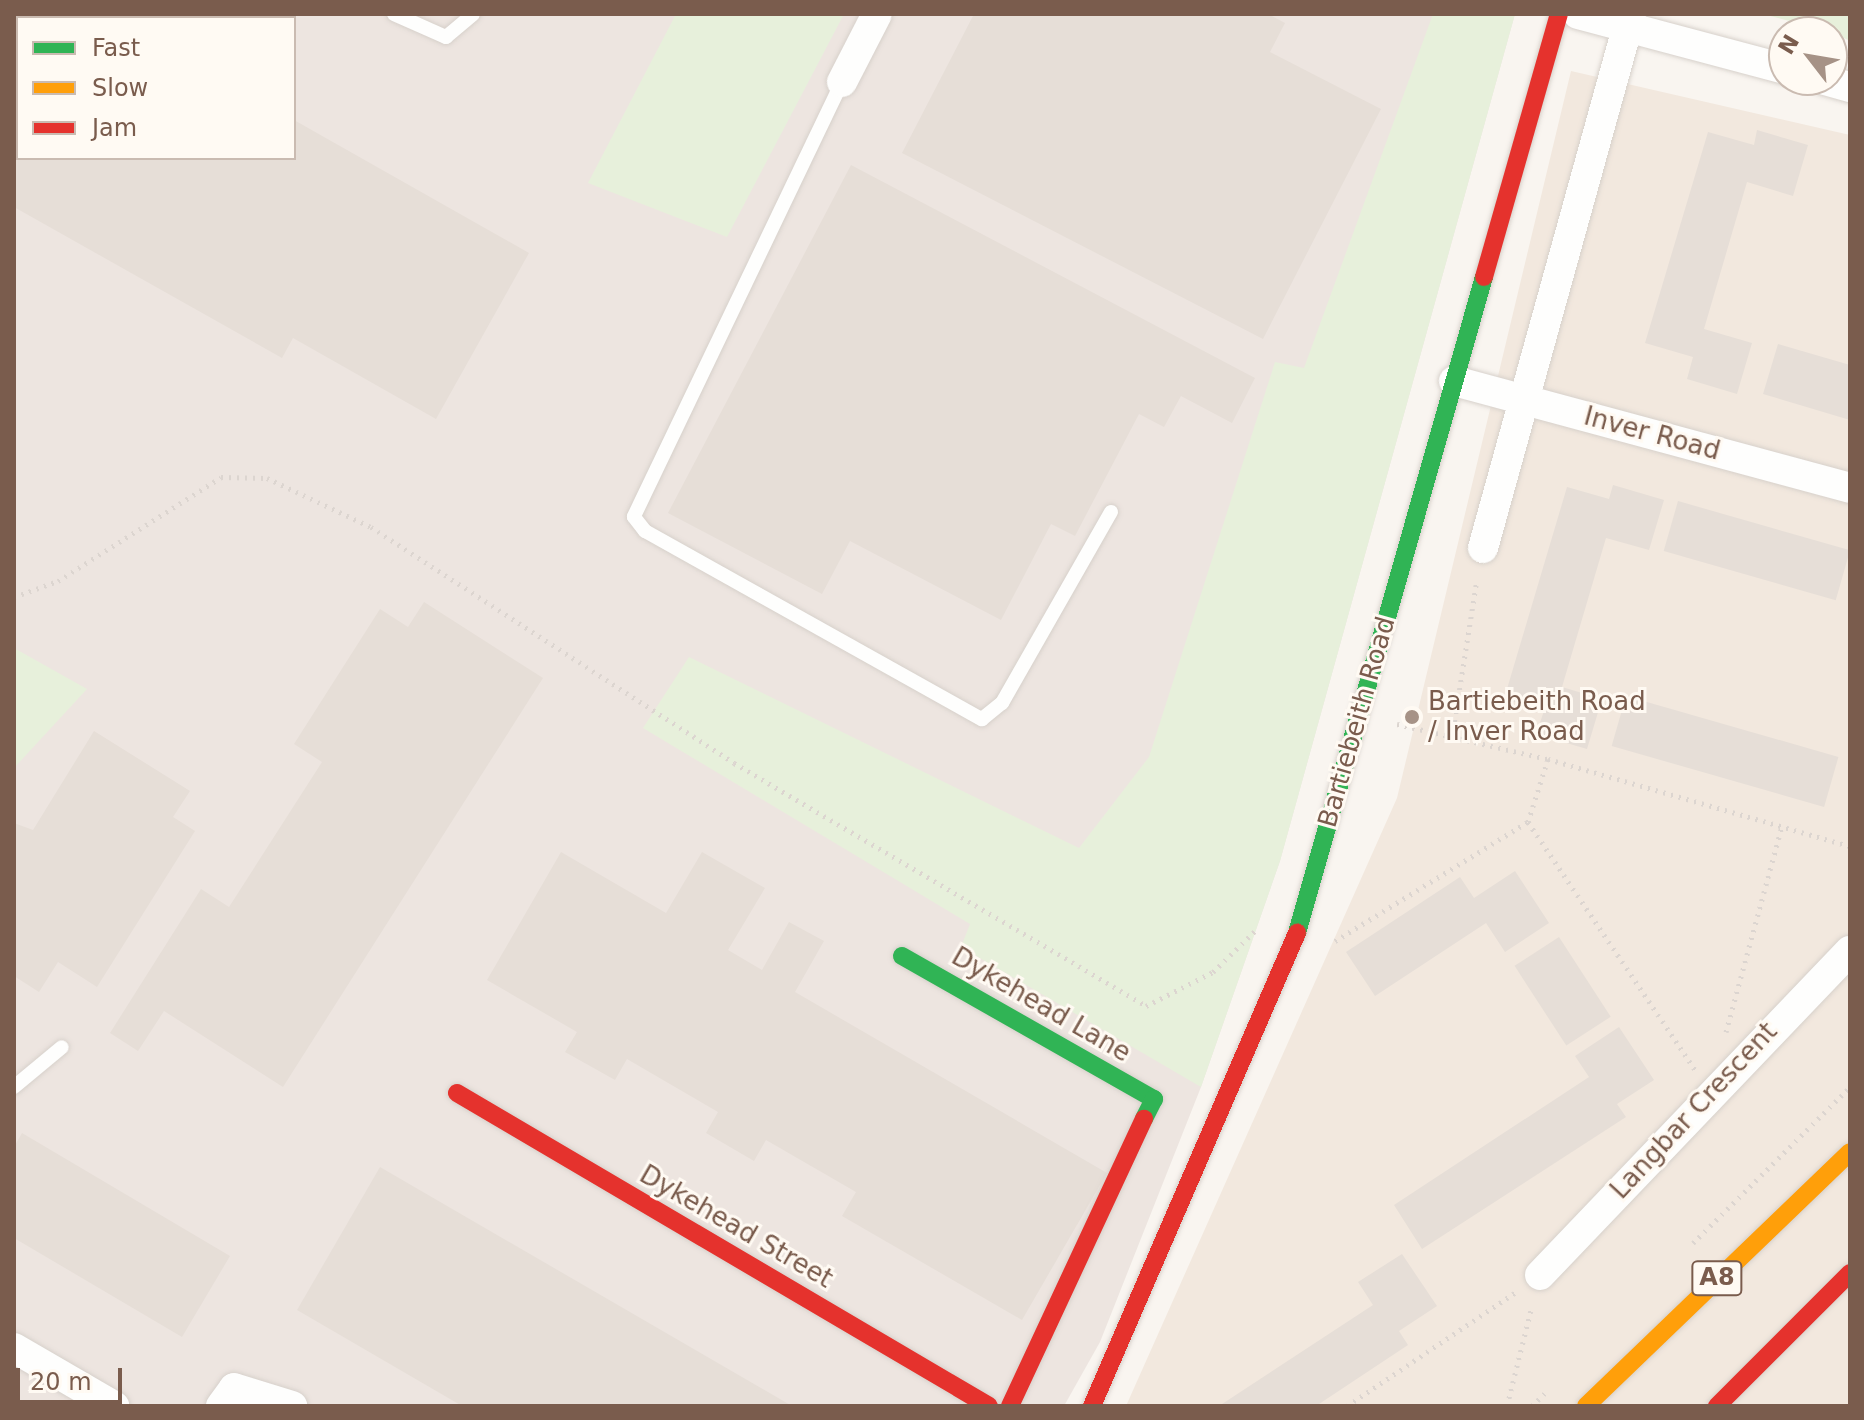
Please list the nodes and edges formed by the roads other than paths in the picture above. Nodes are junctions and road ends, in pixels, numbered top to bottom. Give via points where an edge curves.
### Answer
1 (394, 14) edge
2 (473, 14) edge
3 (877, 14) edge
4 (1559, 14) edge
5 (1578, 14) edge
6 (1629, 20) edge
7 (1768, 64) edge
8 (842, 82) joint
9 (1454, 381) junction
10 (1523, 398) junction
11 (1850, 488) edge
12 (1111, 512) dead end
13 (1483, 548) road end
14 (1850, 951) edge
15 (902, 956) dead end
16 (62, 1047) dead end
17 (14, 1087) edge
18 (457, 1093) dead end
19 (1850, 1152) edge
20 (1850, 1273) edge
21 (1540, 1275) road end
22 (14, 1348) edge
23 (227, 1397) edge
24 (114, 1406) edge
25 (292, 1406) edge
26 (989, 1406) edge
27 (1010, 1406) edge
28 (1092, 1406) edge
29 (1586, 1406) edge
30 (1717, 1406) edge

1 - 2 lane via 446,37
3 - 8 street
4 - 9 street, Bartiebeith Road
5 - 6 street
6 - 7 street
6 - 10 street
8 - 12 lane via 634,517 645,531 982,719 1002,703
9 - 10 street, Inver Road
9 - 28 street, Bartiebeith Road via 1286,971
10 - 11 street, Inver Road
10 - 13 street
14 - 21 street, Langbar Crescent
15 - 27 street, Dykehead Lane via 1154,1099
16 - 17 lane
18 - 26 street, Dykehead Street
19 - 29 street, A8
20 - 30 street
22 - 24 street
23 - 25 street

